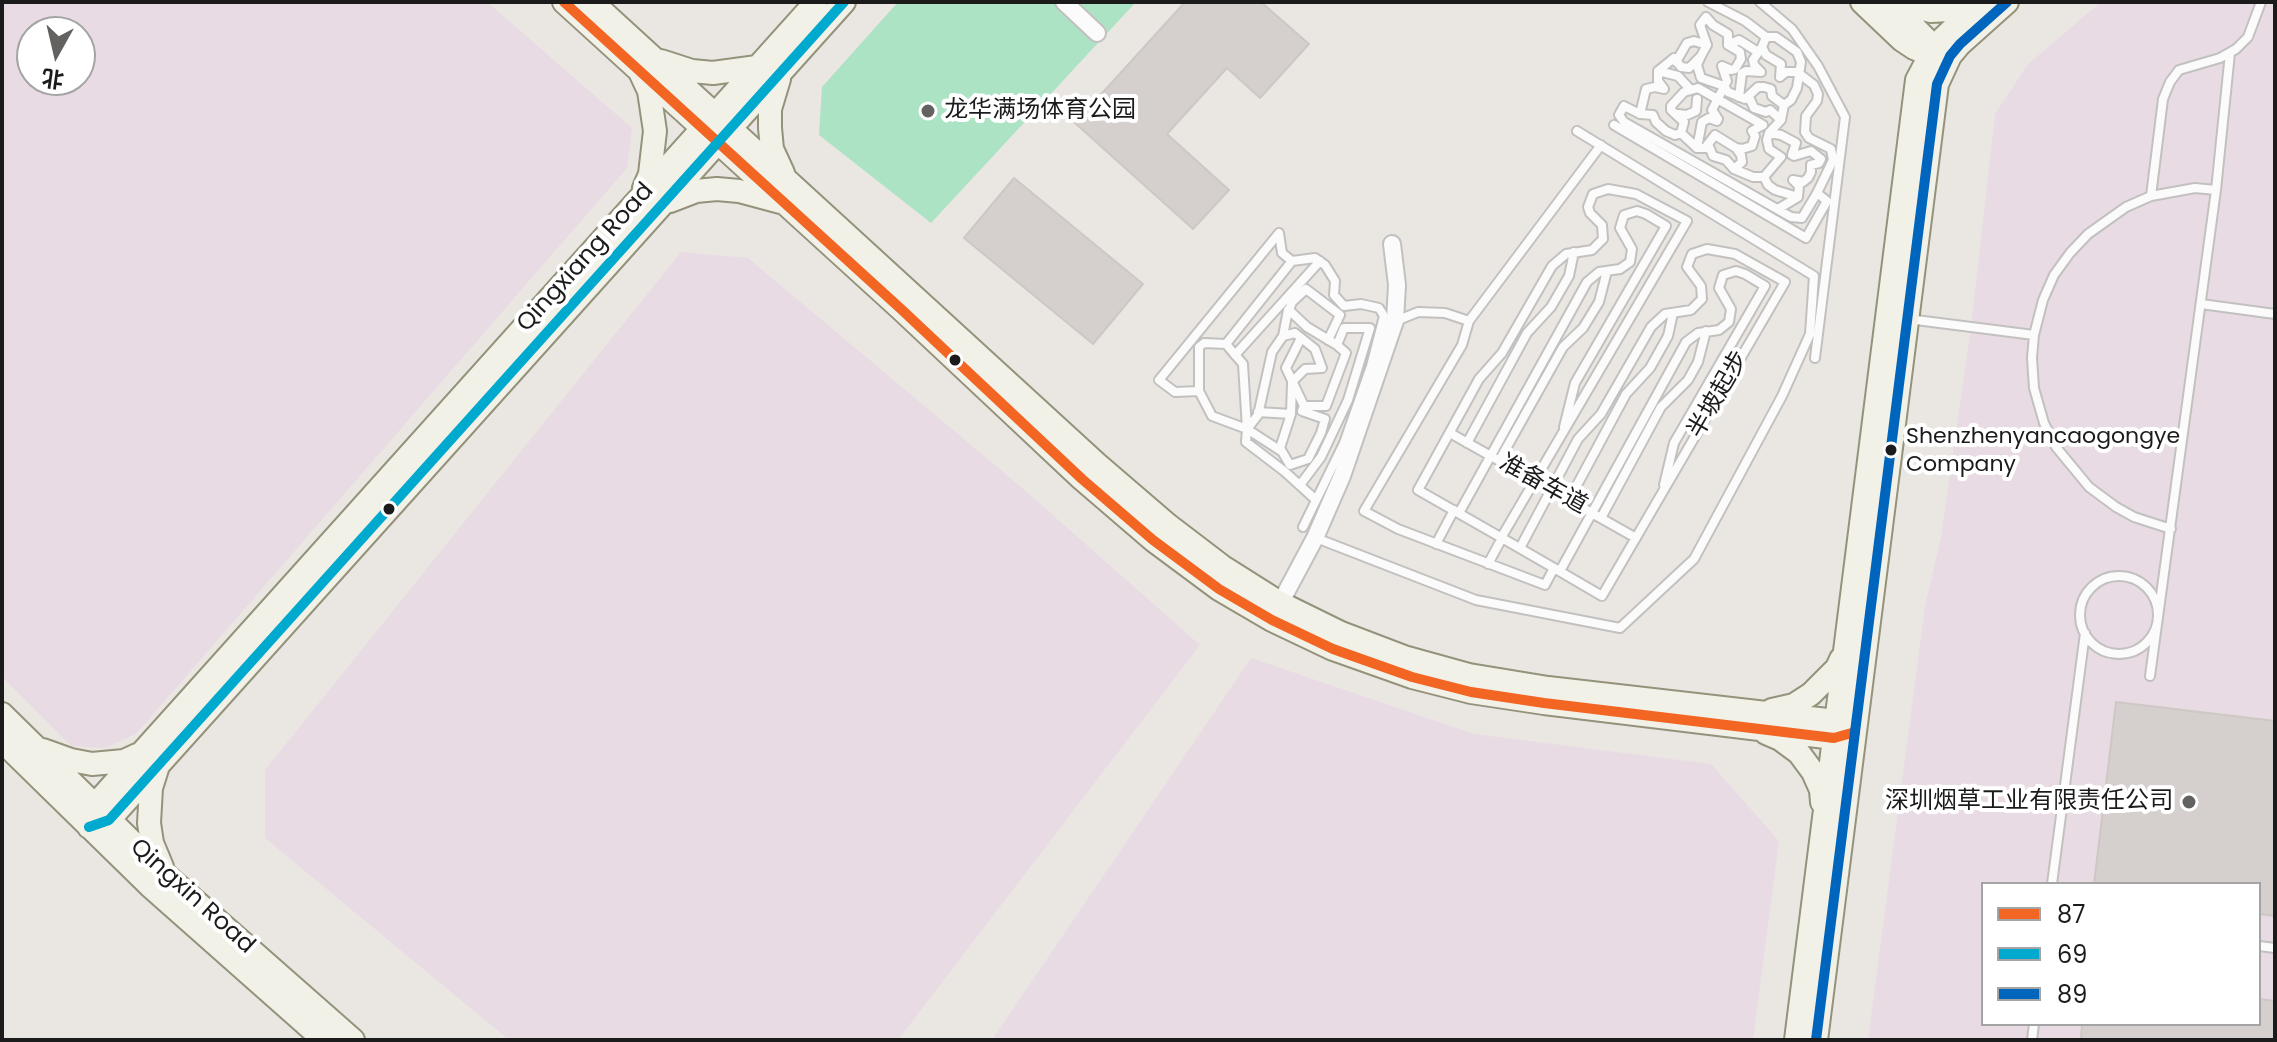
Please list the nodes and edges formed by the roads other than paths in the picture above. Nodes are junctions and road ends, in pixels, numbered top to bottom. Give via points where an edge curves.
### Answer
1 (564, 2) edge
2 (592, 2) edge
3 (816, 2) edge
4 (844, 2) edge
5 (1064, 2) edge
6 (1706, 2) edge
7 (1760, 2) edge
8 (1896, 2) edge
9 (1980, 2) edge
10 (2007, 2) edge
11 (2261, 2) edge
12 (1877, 7) edge
13 (1706, 17) junction
14 (1097, 33) dead end
15 (1766, 37) junction
16 (1707, 45) junction
17 (1728, 45) junction
18 (1760, 49) junction
19 (2230, 53) junction
20 (1937, 54) junction
21 (1701, 56) junction
22 (1676, 62) junction
23 (644, 63) junction
24 (757, 67) junction
25 (783, 69) junction
26 (1658, 71) junction
27 (1801, 74) junction
28 (1724, 86) junction
29 (1690, 89) junction
30 (1744, 97) junction
31 (1717, 98) junction
32 (1697, 99) dead end
33 (1784, 105) junction
34 (1913, 113) junction
35 (1640, 114) junction
36 (1678, 114) junction
37 (1781, 120) junction
38 (1614, 125) dead end
39 (716, 128) junction
40 (1577, 131) dead end
41 (1681, 133) junction
42 (1769, 133) junction
43 (1708, 144) junction
44 (1601, 145) junction
45 (1697, 148) junction
46 (1736, 148) junction
47 (1734, 169) junction
48 (1764, 177) junction
49 (2216, 190) junction
50 (1817, 193) junction
51 (788, 194) junction
52 (2151, 196) junction
53 (1798, 197) junction
54 (652, 200) junction
55 (1778, 209) junction
56 (1392, 244) dead end
57 (1574, 252) junction
58 (1292, 261) junction
59 (1320, 261) junction
60 (1607, 271) junction
61 (2201, 304) junction
62 (1280, 305) junction
63 (1344, 306) junction
64 (1289, 310) junction
65 (1673, 313) junction
66 (2275, 314) edge
67 (1340, 315) junction
68 (1897, 317) junction
69 (1395, 321) junction
70 (1469, 321) junction
71 (1706, 331) junction
72 (2034, 335) junction
73 (1283, 336) junction
74 (1301, 338) junction
75 (1332, 342) junction
76 (1226, 344) junction
77 (1558, 344) junction
78 (1235, 355) junction
79 (1815, 358) dead end
80 (1292, 382) junction
81 (1199, 391) junction
82 (1657, 404) junction
83 (1304, 406) junction
84 (1258, 412) junction
85 (1291, 414) junction
86 (1247, 429) junction
87 (1450, 433) junction
88 (1563, 434) junction
89 (1467, 443) junction
90 (1282, 451) junction
91 (1495, 458) junction
92 (1535, 481) junction
93 (1300, 485) junction
94 (1551, 490) junction
95 (1662, 494) junction
96 (1316, 500) junction
97 (1569, 500) junction
98 (1456, 512) junction
99 (1596, 515) junction
100 (2171, 529) junction
101 (1309, 532) junction
102 (1502, 538) junction
103 (1636, 538) junction
104 (1436, 544) junction
105 (1520, 548) junction
106 (1488, 564) junction
107 (1557, 570) junction
108 (1276, 612) junction
109 (2158, 618) junction
110 (2085, 633) junction
111 (1846, 647) junction
112 (2150, 676) dead end
113 (2, 714) edge
114 (1755, 720) junction
115 (1842, 730) junction
116 (2, 741) edge
117 (34, 746) junction
118 (149, 760) junction
119 (97, 817) junction
120 (1824, 817) junction
121 (169, 878) junction
122 (2052, 882) edge
123 (324, 1040) edge
124 (353, 1040) edge
125 (1796, 1040) edge
126 (1816, 1040) edge

1 - 23 street
2 - 23 street
3 - 24 street, Qingxiang Road
4 - 25 street, Qingxiang Road
5 - 14 street
6 - 13 lane
6 - 15 lane
7 - 79 lane via 1792,29 1845,117
8 - 9 street via 1949,11
9 - 20 street
10 - 20 street via 1960,44
11 - 19 lane via 2248,37
12 - 20 street
12 - 34 street via 1902,55
13 - 16 lane via 1700,25
13 - 17 lane via 1728,34
15 - 18 lane
15 - 27 lane via 1776,37 1797,52
16 - 21 lane
16 - 22 lane via 1687,43
17 - 18 lane via 1739,40
17 - 28 lane via 1740,52 1741,59 1735,69 1722,66
18 - 27 lane via 1781,64 1780,77 1792,71
18 - 30 lane via 1754,65 1761,72 1742,73
19 - 49 lane
19 - 52 lane via 2179,70 2170,82 2163,99
20 - 34 street via 1917,80
20 - 68 street via 1937,84
21 - 22 lane via 1689,68
21 - 28 lane via 1701,78
22 - 26 lane via 1674,58
23 - 24 street via 692,71
23 - 39 street
23 - 54 street via 655,131
24 - 39 street, Qingxiang Road
25 - 39 street, Qingxiang Road
25 - 51 street via 774,90 770,128
26 - 29 lane via 1678,76
26 - 35 lane via 1664,89 1646,89
27 - 33 lane
27 - 50 lane via 1818,94 1806,116 1805,132 1831,149 1833,160
28 - 30 lane
28 - 31 lane
29 - 31 lane
29 - 36 lane via 1671,106
30 - 33 lane via 1764,87
30 - 37 lane via 1754,108 1770,110
31 - 45 lane via 1712,110 1718,119 1702,122
31 - 46 lane via 1763,125 1752,131 1752,146
32 - 36 lane via 1696,111
33 - 37 lane
34 - 68 street
35 - 41 lane via 1653,115 1666,131
35 - 55 lane via 1624,106 1619,115
36 - 41 lane via 1684,122
37 - 42 lane
38 - 50 lane via 1806,238 1827,201
39 - 51 street
39 - 54 street, Qingxiang Road
40 - 44 lane
41 - 45 lane
42 - 48 lane via 1769,149 1781,157
42 - 53 lane via 1796,143 1792,155 1811,151 1821,159 1811,165 1803,182 1793,180 1799,186
43 - 45 lane
43 - 46 lane via 1715,135
43 - 47 lane via 1713,156
44 - 70 lane
44 - 101 lane via 1814,276 1810,334 1694,559 1620,628 1476,600
46 - 47 lane via 1742,162
47 - 48 lane
48 - 53 lane via 1775,190
49 - 52 lane
49 - 61 lane
50 - 55 lane via 1802,218
51 - 54 street via 717,189
51 - 108 street via 1082,479 1153,540 1219,589
52 - 72 lane via 2106,219 2070,253 2043,300
53 - 55 lane
54 - 118 street, Qingxiang Road
56 - 69 street
57 - 87 lane via 1552,266
57 - 88 lane via 1592,250 1603,239 1602,225 1588,207 1593,194 1608,189 1646,197 1687,221
57 - 89 lane via 1569,276 1527,333
58 - 59 lane
58 - 76 lane
58 - 81 lane via 1282,253 1279,233 1159,380 1175,392
59 - 62 lane
59 - 63 lane
60 - 77 lane via 1587,282
60 - 77 lane via 1599,302 1583,328
60 - 88 lane via 1630,262 1632,249 1620,228 1624,215 1637,211 1666,226 1575,383
61 - 66 lane
61 - 100 lane
62 - 64 lane
62 - 78 lane
63 - 67 lane
63 - 96 lane via 1379,308 1384,316 1344,443
64 - 67 lane via 1306,289
64 - 73 lane
64 - 75 lane
65 - 94 lane via 1651,327
65 - 95 lane, 半坡起步 via 1691,310 1702,299 1701,286 1687,267 1692,254 1707,249 1745,257 1785,282
65 - 97 lane via 1668,336 1650,368 1626,394
67 - 75 lane
68 - 72 lane
68 - 111 street
68 - 115 street
69 - 70 lane via 1418,312
69 - 101 street via 1342,476
70 - 104 lane via 1462,345 1364,511
71 - 82 lane via 1688,380
71 - 82 lane via 1686,342
71 - 95 lane, 半坡起步 via 1725,327 1731,316 1719,288 1723,275 1736,271 1765,286 1674,443
72 - 100 lane via 2034,388 2056,447 2089,487 2116,507
73 - 74 lane via 1295,333
73 - 84 lane via 1272,352
74 - 80 lane via 1286,368
74 - 80 lane via 1315,349 1322,368 1305,369
75 - 83 lane via 1346,353 1326,406
75 - 93 lane via 1344,328 1370,328 1348,400 1321,457
76 - 78 lane
76 - 81 lane via 1199,347
77 - 91 lane
77 - 91 lane via 1529,406
78 - 86 lane via 1243,364
80 - 83 lane
80 - 85 lane
81 - 86 lane via 1212,416
82 - 99 lane
82 - 99 lane via 1628,467
83 - 90 lane via 1302,411 1325,419 1321,433 1308,459 1290,465
84 - 85 lane
84 - 86 lane
85 - 90 lane
86 - 90 lane
86 - 93 lane via 1246,442
87 - 89 lane, 准备车道
87 - 98 lane via 1418,490
88 - 92 lane
89 - 91 lane, 准备车道
91 - 92 lane, 准备车道
91 - 98 lane
92 - 94 lane, 准备车道
92 - 102 lane
93 - 96 lane
94 - 97 lane, 准备车道
94 - 105 lane
95 - 103 lane, 半坡起步
96 - 101 lane
97 - 99 lane, 准备车道
98 - 102 lane
98 - 104 lane
99 - 103 lane, 准备车道
99 - 107 lane
100 - 109 lane
101 - 108 street
102 - 105 lane
102 - 106 lane
103 - 107 lane, 半坡起步 via 1602,596
104 - 106 lane
105 - 107 lane
106 - 107 lane via 1545,585
108 - 114 street via 1333,649 1471,692
109 - 110 lane via 2152,637 2125,653 2104,650
109 - 110 lane via 2149,589 2129,577 2111,576 2096,583 2082,602
109 - 112 lane
110 - 122 lane
111 - 114 street via 1837,668 1811,694
111 - 115 street
113 - 117 street, Qingxin Road
114 - 115 street
114 - 120 street via 1799,753 1813,772
115 - 120 street
115 - 126 street
116 - 119 street, Qingxin Road
117 - 118 street via 92,764
117 - 119 street, Qingxin Road
118 - 119 street, Qingxiang Road
118 - 121 street via 152,843
119 - 121 street, Qingxin Road
119 - 123 street, Qingxin Road via 150,886
120 - 125 street
121 - 124 street, Qingxin Road

